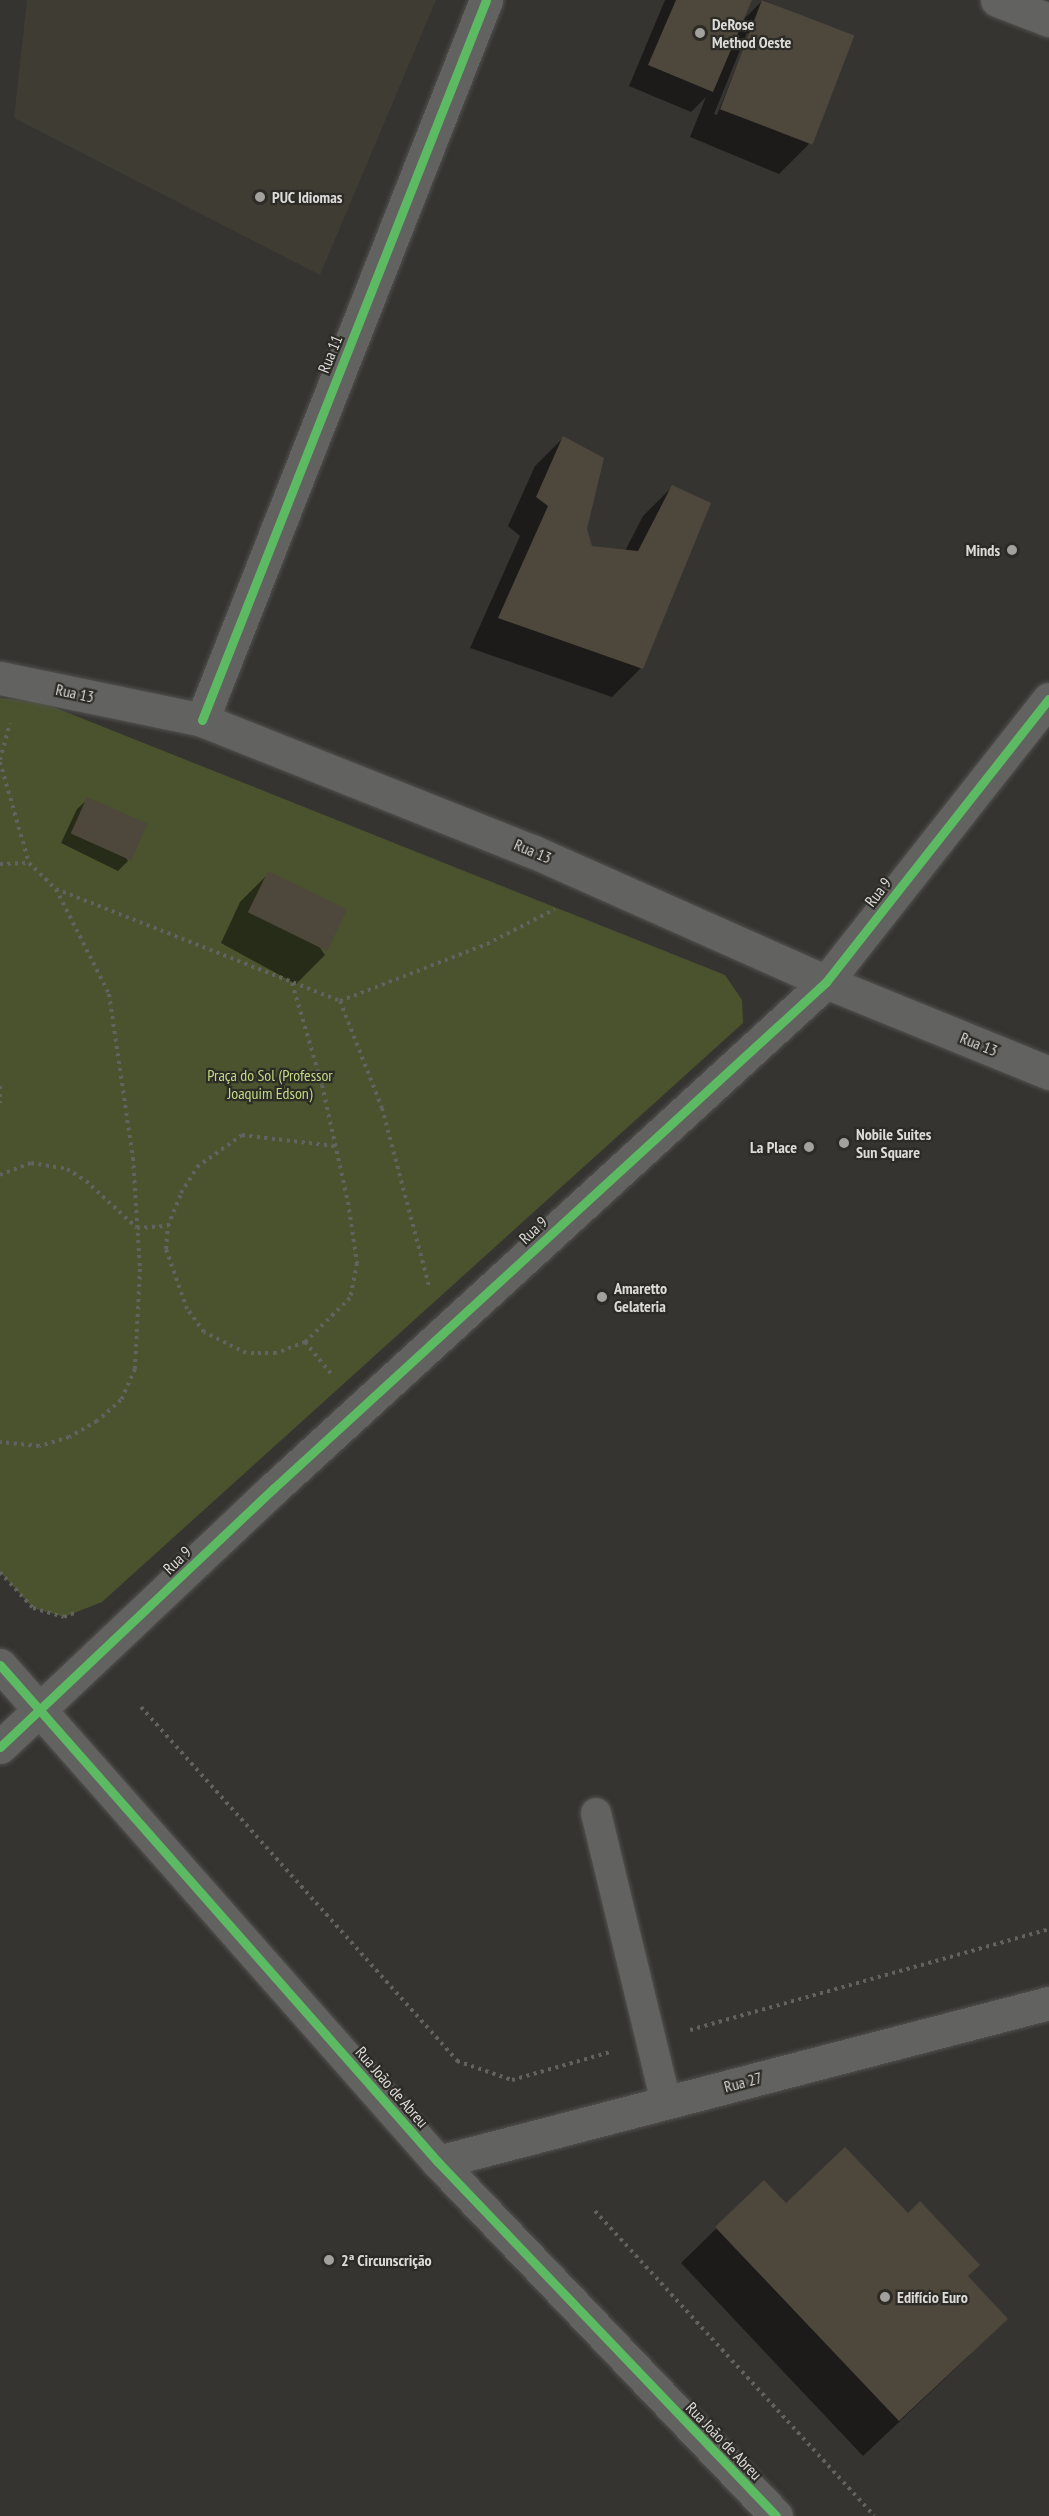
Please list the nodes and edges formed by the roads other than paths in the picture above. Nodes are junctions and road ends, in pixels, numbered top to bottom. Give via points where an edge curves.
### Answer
1 (486, 0) edge
2 (997, 0) edge
3 (1049, 20) edge
4 (0, 678) edge
5 (1049, 699) edge
6 (202, 720) junction
7 (826, 982) junction
8 (1049, 1073) edge
9 (0, 1665) edge
10 (41, 1710) junction
11 (0, 1748) edge
12 (596, 1813) dead end
13 (1049, 2003) edge
14 (666, 2102) junction
15 (438, 2162) junction
16 (776, 2516) edge

1 - 6 street, Rua 11
2 - 3 street
4 - 6 street, Rua 13
5 - 7 street, Rua 9
6 - 7 street, Rua 13 via 532,851
7 - 8 street, Rua 13
7 - 10 street, Rua 9 via 274,1488
9 - 10 street, Rua João de Abreu
10 - 11 street, Rua 9
10 - 15 street, Rua João de Abreu
12 - 14 lane
13 - 14 street, Rua 27
14 - 15 street, Rua 27
15 - 16 street, Rua João de Abreu

